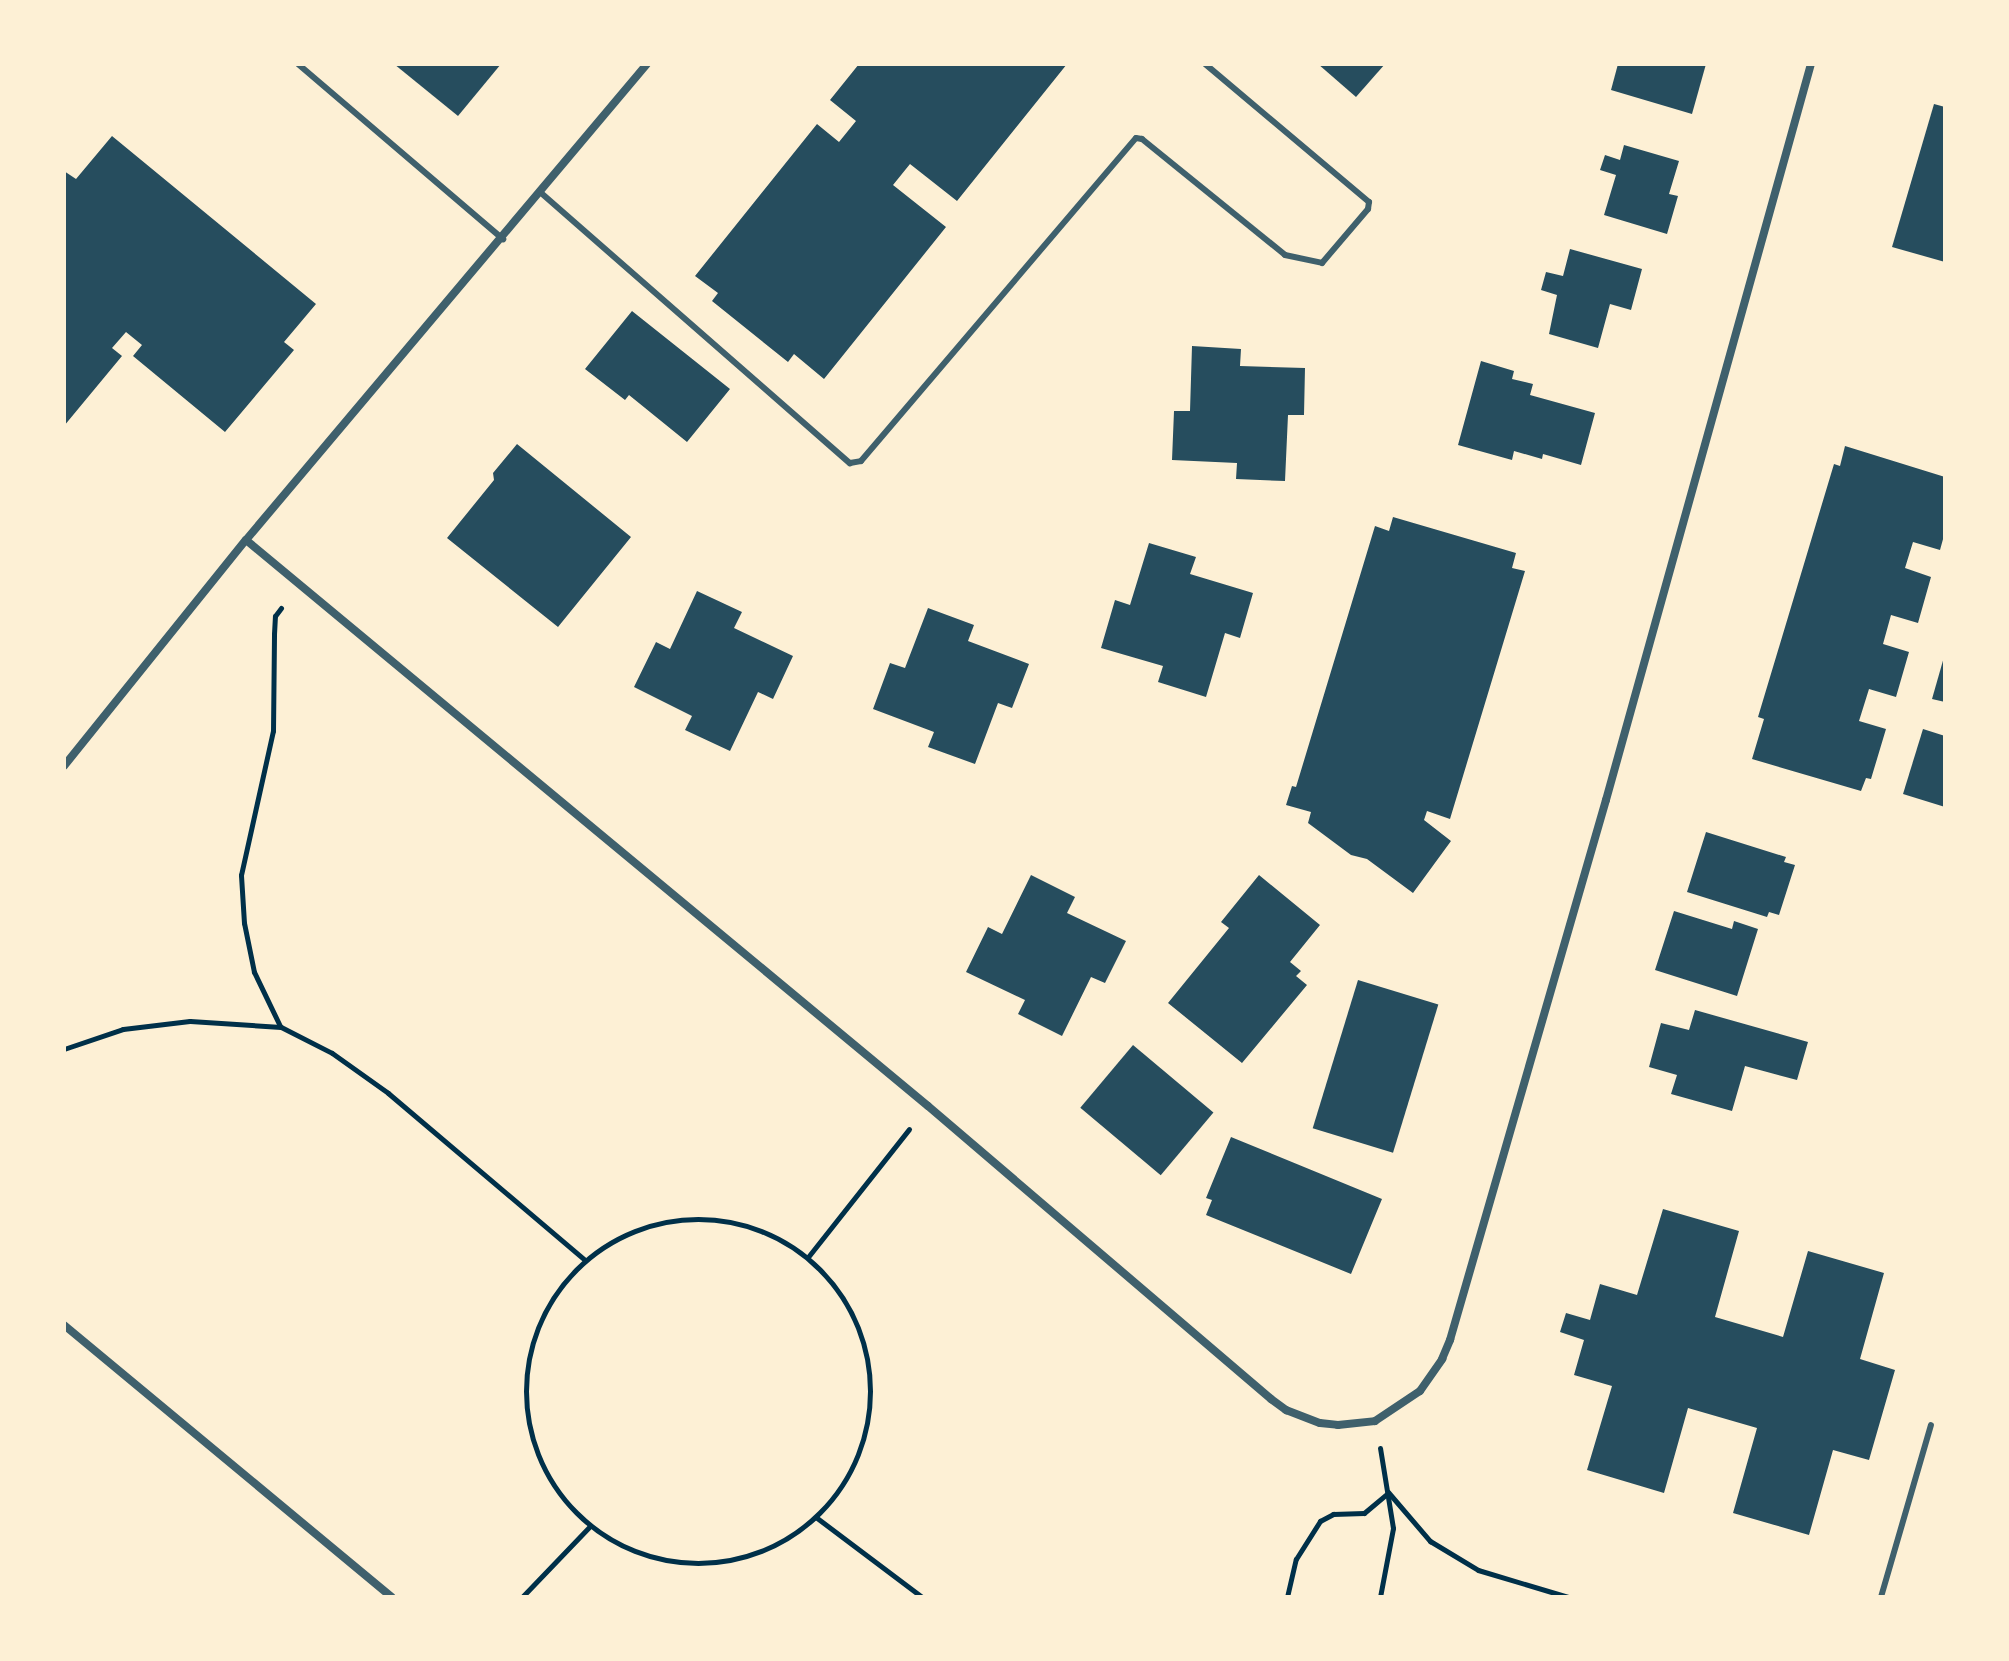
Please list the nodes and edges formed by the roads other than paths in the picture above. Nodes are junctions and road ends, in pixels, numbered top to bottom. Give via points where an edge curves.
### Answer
1 (298, 64) edge
2 (647, 64) edge
3 (1205, 64) edge
4 (1811, 64) edge
5 (540, 192) junction
6 (503, 239) junction
7 (246, 540) junction
8 (64, 766) edge
9 (64, 1325) edge
10 (1931, 1425) dead end
11 (392, 1597) edge
12 (1881, 1597) edge

1 - 6 lane
2 - 5 street
3 - 5 lane via 1369,202 1322,263 1285,255 1136,138 861,461 850,463
4 - 7 street via 1450,1340 1420,1391 1375,1421 1338,1425 1286,1410
5 - 6 street
6 - 7 street
7 - 8 street
9 - 11 street
10 - 12 lane

